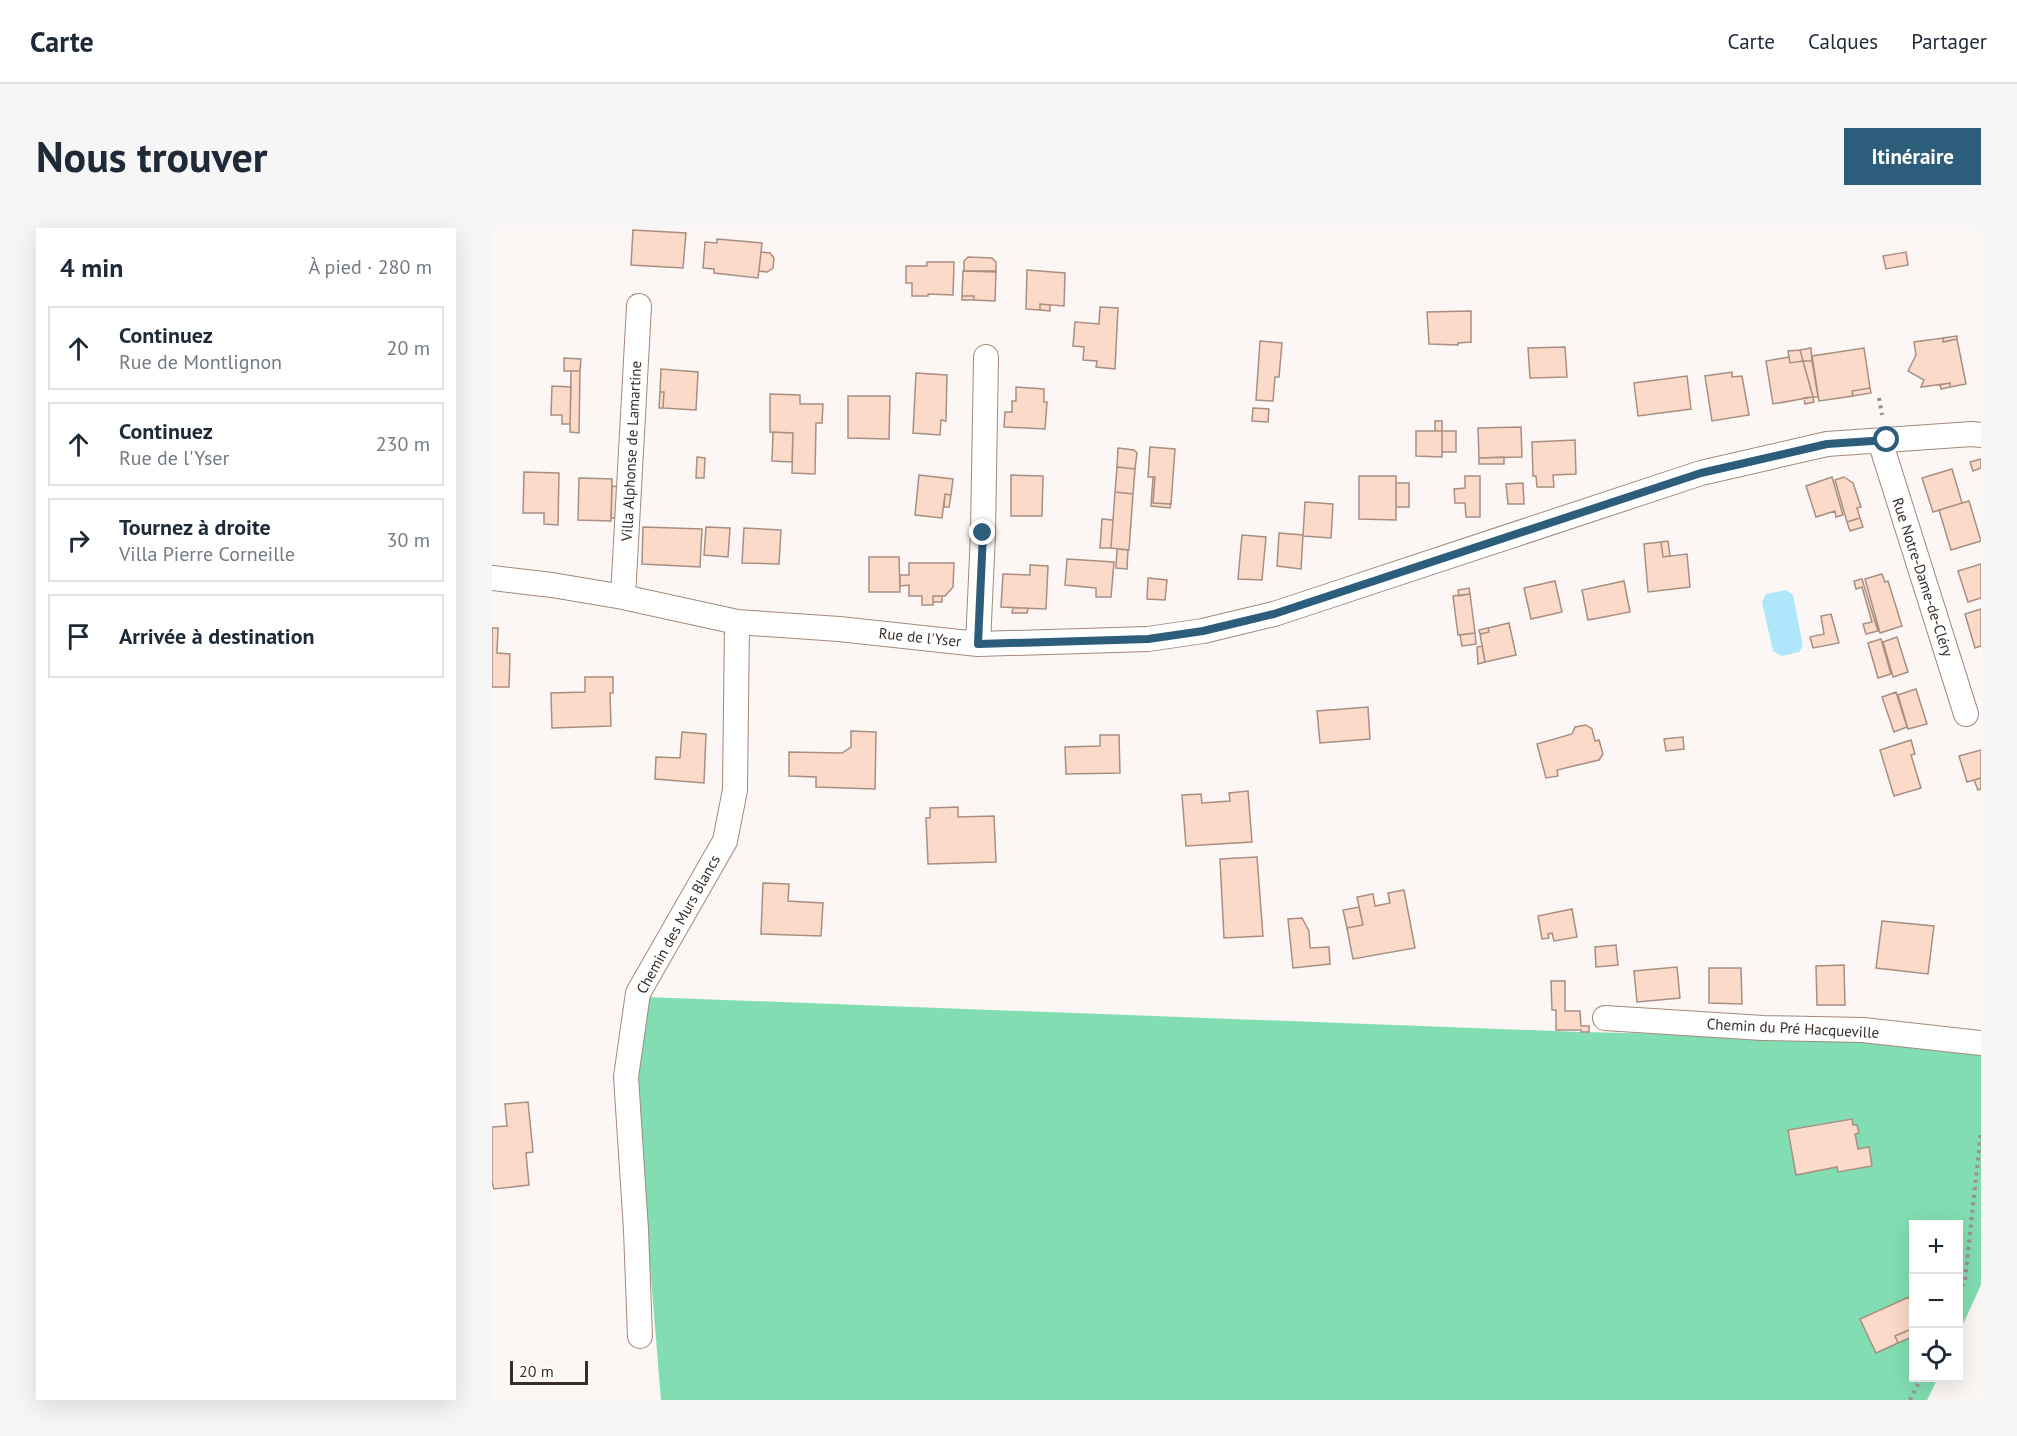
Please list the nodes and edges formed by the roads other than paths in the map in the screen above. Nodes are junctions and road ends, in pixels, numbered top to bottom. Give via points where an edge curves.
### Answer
1 (639, 306) dead end
2 (986, 357) dead end
3 (1981, 435) edge
4 (1880, 441) junction
5 (492, 578) edge
6 (623, 597) junction
7 (737, 621) junction
8 (978, 644) junction
9 (1966, 714) dead end
10 (1605, 1018) dead end
11 (1981, 1043) edge
12 (640, 1336) dead end

1 - 6 street, Villa Alphonse de Lamartine
2 - 8 street
3 - 4 street, Rue de l'Yser
4 - 8 street, Rue de l'Yser via 1827,444 1701,473 1274,614 1213,628 1148,639
4 - 9 street, Rue Notre-Dame-de-Cléry
5 - 6 street, Rue de l'Yser
6 - 7 street, Rue de l'Yser
7 - 8 street, Rue de l'Yser
7 - 12 street, Chemin des Murs Blancs via 735,790 724,841 638,993 626,1077
10 - 11 street, Chemin du Pré Hacqueville via 1863,1030

